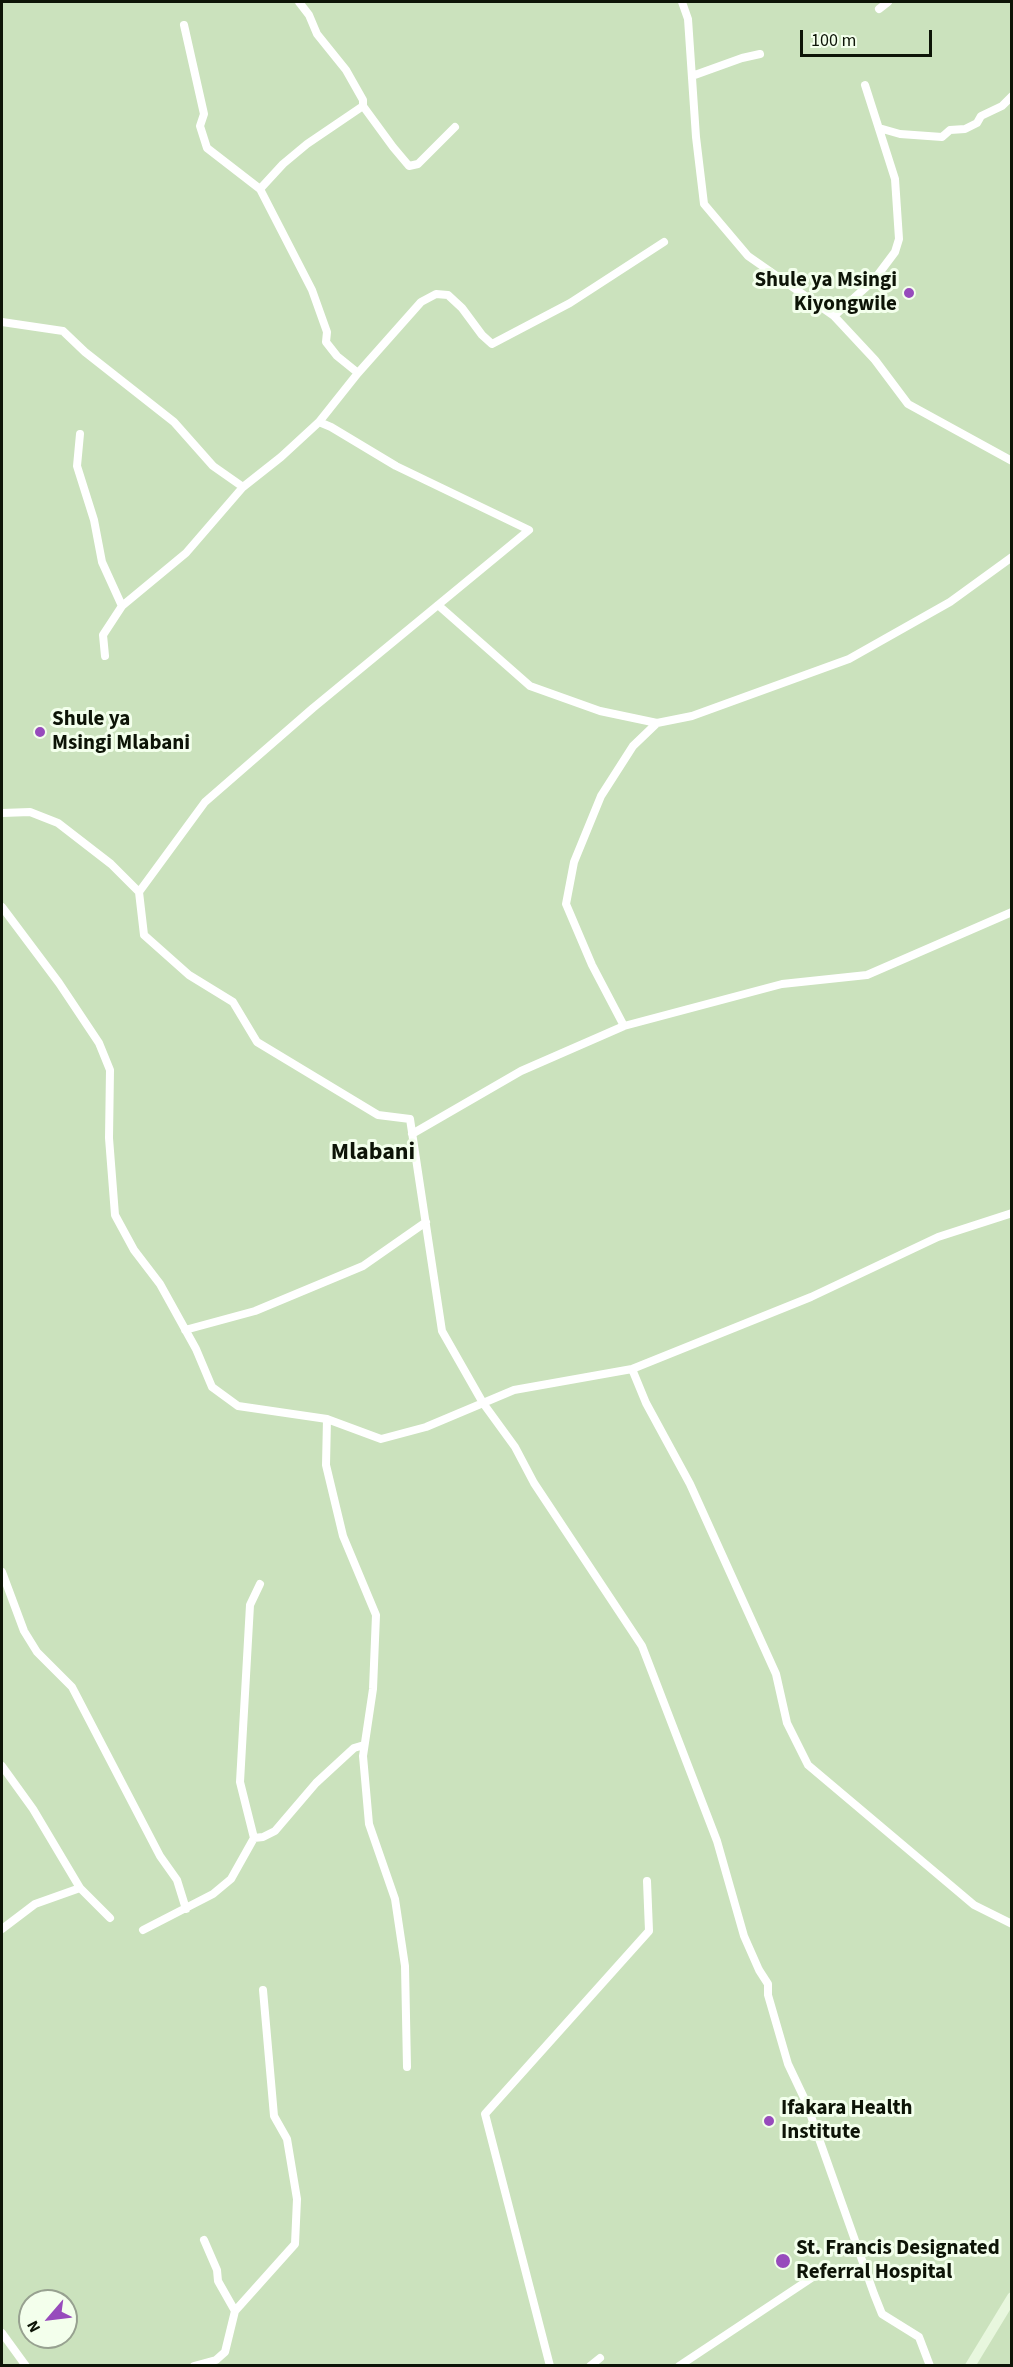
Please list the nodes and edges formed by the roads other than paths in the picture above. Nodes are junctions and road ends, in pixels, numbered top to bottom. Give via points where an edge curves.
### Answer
1 (299, 2) edge
2 (682, 2) edge
3 (888, 2) edge
4 (879, 9) dead end
5 (184, 25) dead end
6 (760, 54) dead end
7 (692, 76) junction
8 (865, 85) dead end
9 (1011, 96) edge
10 (363, 106) junction
11 (455, 127) dead end
12 (879, 128) junction
13 (260, 189) junction
14 (664, 242) dead end
15 (834, 316) junction
16 (2, 322) edge
17 (358, 373) junction
18 (319, 422) junction
19 (80, 435) dead end
20 (1011, 461) edge
21 (243, 487) junction
22 (1011, 557) edge
23 (438, 605) junction
24 (122, 606) junction
25 (105, 656) dead end
26 (657, 723) junction
27 (2, 813) edge
28 (139, 892) junction
29 (2, 907) edge
30 (1011, 912) edge
31 (624, 1026) junction
32 (412, 1134) junction
33 (1011, 1213) edge
34 (426, 1222) junction
35 (185, 1330) junction
36 (632, 1369) junction
37 (483, 1403) junction
38 (327, 1419) junction
39 (2, 1572) edge
40 (260, 1584) dead end
41 (364, 1745) junction
42 (2, 1766) edge
43 (254, 1838) junction
44 (647, 1881) dead end
45 (80, 1888) junction
46 (186, 1909) junction
47 (110, 1918) dead end
48 (1011, 1924) edge
49 (2, 1929) edge
50 (143, 1930) dead end
51 (263, 1990) dead end
52 (407, 2067) dead end
53 (204, 2240) dead end
54 (825, 2269) dead end
55 (1011, 2297) edge
56 (235, 2311) junction
57 (1008, 2311) edge
58 (2, 2334) edge
59 (600, 2358) dead end
60 (26, 2366) edge
61 (194, 2366) edge
62 (550, 2366) edge
63 (590, 2366) edge
64 (679, 2366) edge
65 (930, 2366) edge
66 (970, 2366) edge

1 - 10 street via 317,34 346,70
2 - 7 street via 688,19
3 - 4 street
5 - 13 street via 204,114 200,126 207,148
6 - 7 street
7 - 15 street via 704,204 748,256
8 - 12 street
9 - 12 street via 977,123 950,130 942,137
10 - 11 street via 409,166 418,164
10 - 13 street via 307,144
12 - 15 street via 895,179 899,239 895,252 874,280
13 - 17 street via 312,290 327,332 326,342
14 - 17 street via 570,303 492,344 448,295 436,294 421,302
15 - 20 street via 908,404
16 - 21 street via 63,331 174,422 213,466
17 - 18 street
18 - 21 street
18 - 23 street via 396,466 529,530
19 - 24 street via 77,466 102,562
21 - 24 street via 186,553
22 - 26 street via 950,602 849,659 692,716
23 - 26 street via 530,686 600,711
23 - 28 street via 205,802
24 - 25 street via 103,634
26 - 31 street via 633,746 601,796 574,862 566,904
27 - 28 street via 30,812 58,823 111,864
28 - 32 street via 144,935 189,975 233,1002 257,1042 378,1115 410,1119
29 - 35 street via 99,1043 110,1070 109,1138 115,1215
30 - 31 street via 867,975 782,984
31 - 32 street via 521,1071
32 - 34 street
33 - 36 street via 938,1237 811,1297
34 - 35 street via 363,1266 255,1311
34 - 37 street via 442,1331
35 - 38 street via 212,1387 238,1406
36 - 37 street via 514,1390
36 - 48 street via 690,1484 776,1674 787,1723 808,1765 974,1905
37 - 38 street via 426,1427 381,1439
37 - 65 street via 642,1646 717,1841 744,1936 768,1984 788,2064 806,2102 873,2294 882,2314 919,2337
38 - 41 street via 326,1465 343,1536 376,1615 373,1689
39 - 46 street via 24,1631 37,1652 72,1687 160,1856 177,1880
40 - 43 street via 250,1605 240,1782
41 - 43 street via 354,1748 316,1783 275,1831
41 - 52 street via 369,1824 395,1899 405,1966
42 - 45 street
43 - 46 street via 231,1879
44 - 62 street via 650,1931 485,2114
45 - 47 street
45 - 49 street via 35,1904
46 - 50 street
51 - 56 street via 274,2116 287,2139 297,2199 295,2244
53 - 56 street via 218,2281
54 - 64 street
55 - 57 main road
56 - 61 street via 225,2352 216,2360
57 - 66 main road
58 - 60 street
59 - 63 street

